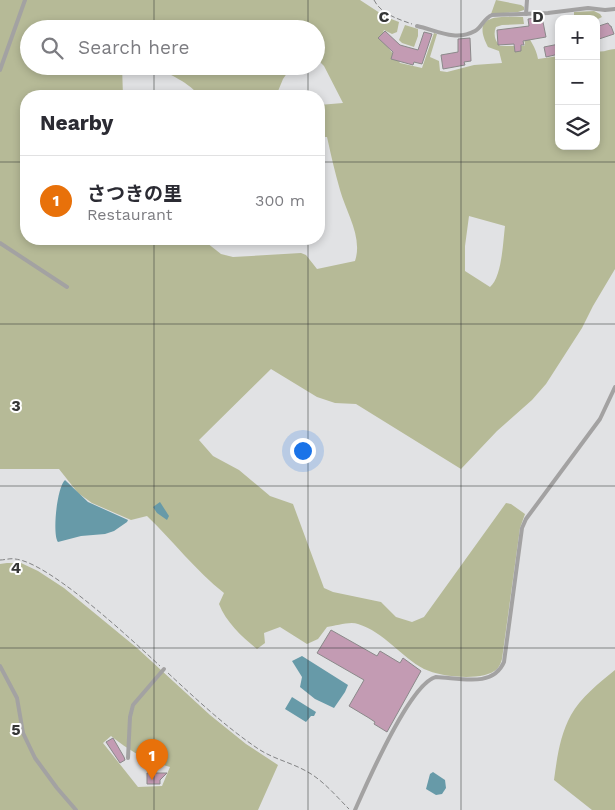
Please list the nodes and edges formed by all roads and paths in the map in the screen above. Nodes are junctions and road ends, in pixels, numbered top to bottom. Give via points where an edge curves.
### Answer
1 (25, 0) edge
2 (374, 0) edge
3 (527, 0) edge
4 (615, 9) edge
5 (526, 14) junction
6 (417, 26) joint
7 (0, 70) edge
8 (0, 243) edge
9 (66, 287) dead end
10 (615, 387) edge
11 (0, 560) edge
12 (0, 666) edge
13 (164, 669) junction
14 (128, 758) dead end
15 (76, 810) edge
16 (350, 810) edge
17 (355, 810) edge

1 - 7 lane
2 - 6 path via 379,8
3 - 5 lane
4 - 5 lane via 588,8
5 - 6 lane via 489,16 476,30 456,36
8 - 9 lane
10 - 17 lane via 600,419 524,524 504,662 500,670 488,678 477,680 430,678 420,687 391,734
11 - 13 path via 25,561 66,586
12 - 15 lane via 17,698 23,733 35,758
13 - 14 lane via 133,705
13 - 16 path via 256,748 314,775

